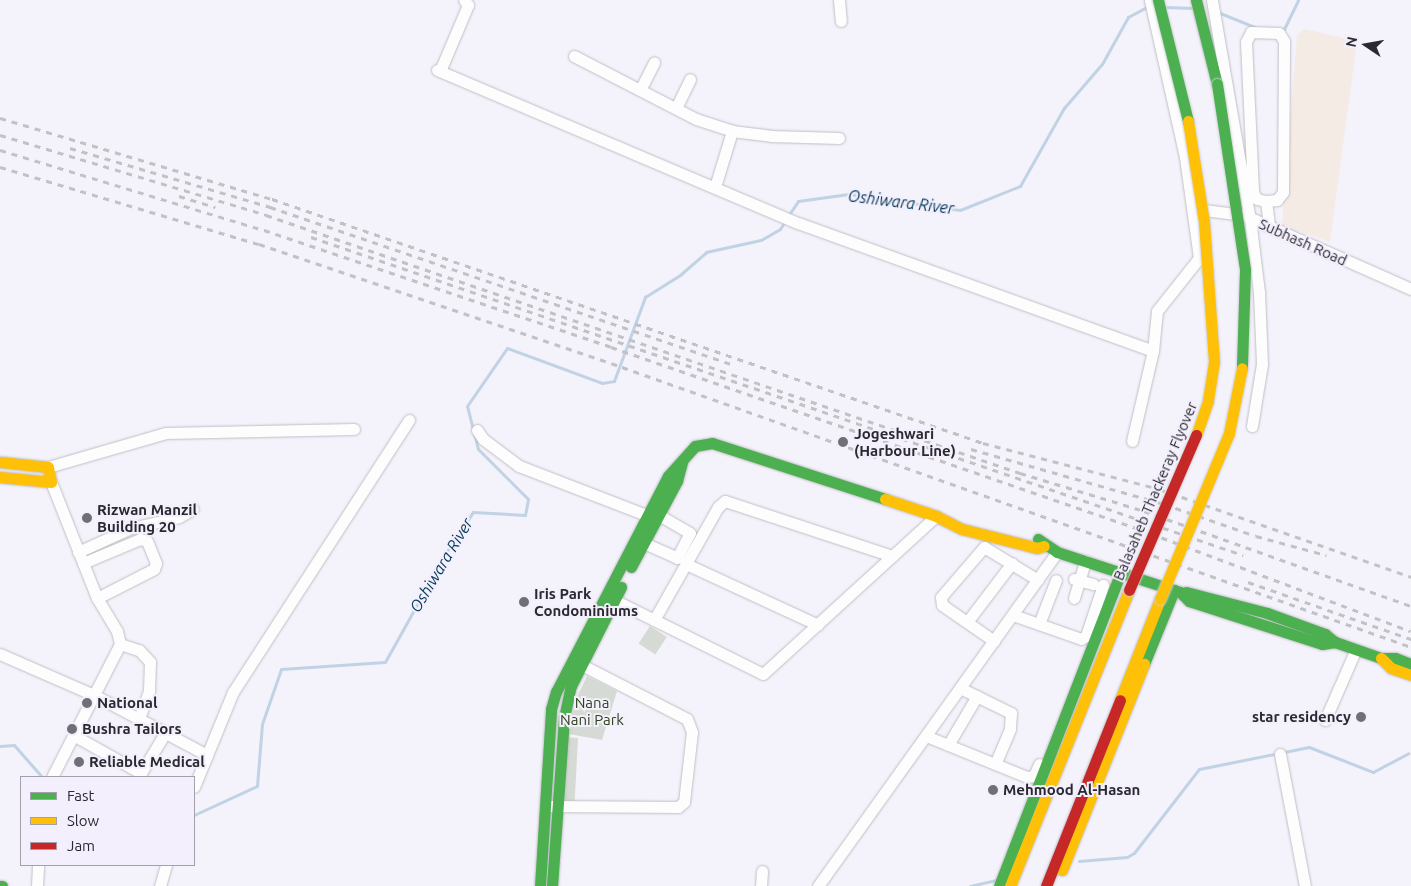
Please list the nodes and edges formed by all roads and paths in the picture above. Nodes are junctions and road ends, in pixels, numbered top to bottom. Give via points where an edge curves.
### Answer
1 (464, 0) edge
2 (839, 0) edge
3 (1150, 0) edge
4 (1158, 0) edge
5 (1196, 0) edge
6 (1212, 0) edge
7 (841, 21) dead end
8 (574, 56) dead end
9 (654, 62) dead end
10 (690, 79) dead end
11 (640, 90) junction
12 (676, 108) junction
13 (732, 131) junction
14 (840, 138) dead end
15 (715, 187) junction
16 (1266, 201) junction
17 (1192, 208) junction
18 (1250, 218) junction
19 (1269, 226) junction
20 (1197, 264) junction
21 (1411, 288) edge
22 (1153, 351) junction
23 (409, 420) dead end
24 (1252, 426) dead end
25 (354, 429) dead end
26 (477, 430) dead end
27 (1132, 441) dead end
28 (1180, 458) dead end
29 (0, 462) edge
30 (48, 467) junction
31 (0, 477) edge
32 (51, 482) junction
33 (193, 509) dead end
34 (655, 516) junction
35 (936, 516) junction
36 (644, 543) junction
37 (1057, 552) junction
38 (892, 556) junction
39 (80, 558) junction
40 (1085, 561) junction
41 (1012, 563) junction
42 (686, 564) junction
43 (1120, 574) junction
44 (1076, 579) junction
45 (1038, 580) junction
46 (1056, 580) dead end
47 (1177, 591) junction
48 (97, 598) junction
49 (1074, 598) dead end
50 (614, 600) junction
51 (1251, 614) junction
52 (1013, 615) junction
53 (654, 620) junction
54 (967, 622) junction
55 (1039, 624) junction
56 (818, 625) junction
57 (994, 641) junction
58 (120, 644) junction
59 (1356, 649) junction
60 (0, 654) edge
61 (1381, 658) junction
62 (570, 659) junction
63 (1411, 664) edge
64 (582, 665) junction
65 (1411, 675) edge
66 (960, 688) junction
67 (96, 696) junction
68 (977, 696) junction
69 (139, 719) junction
70 (1325, 720) dead end
71 (1052, 729) dead end
72 (165, 733) junction
73 (75, 736) junction
74 (926, 736) junction
75 (948, 745) junction
76 (1280, 754) dead end
77 (207, 755) junction
78 (547, 764) junction
79 (995, 764) junction
80 (561, 765) junction
81 (53, 776) edge
82 (195, 785) edge
83 (544, 806) junction
84 (558, 806) junction
85 (38, 866) edge
86 (166, 866) edge
87 (762, 871) dead end
88 (37, 886) edge
89 (160, 886) edge
90 (540, 886) edge
91 (552, 886) edge
92 (761, 886) edge
93 (818, 886) edge
94 (999, 886) edge
95 (1010, 886) edge
96 (1046, 886) edge
97 (1055, 886) edge
98 (1305, 886) edge

1 - 15 street via 468,5 439,70
2 - 7 street
3 - 17 street via 1173,97
4 - 95 street, Balasaheb Thackeray Flyover, bridge via 1185,101 1204,222 1214,362 1208,401
5 - 96 street, bridge via 1217,84 1245,270 1247,328 1242,384 1229,433
6 - 18 street
8 - 11 street
9 - 11 street
10 - 12 street
11 - 12 street
12 - 13 street via 716,128
13 - 14 street
13 - 15 street
15 - 22 street via 798,223
16 - 16 street via 1257,199 1253,193 1246,42 1251,32 1279,33 1284,40 1283,192 1277,200
16 - 19 street
17 - 18 street, Subhash Road
17 - 20 street via 1199,258
18 - 19 street, Subhash Road
18 - 24 street via 1263,353
19 - 21 street, Subhash Road
20 - 22 street via 1157,311
20 - 28 street via 1207,293 1209,343 1206,390
22 - 27 street
23 - 77 street via 233,692
25 - 30 street via 166,434
26 - 34 street via 483,439 518,466
29 - 30 street
30 - 32 street
31 - 32 street
32 - 39 street
33 - 39 street via 179,517 131,528
34 - 35 street via 677,482 683,458 695,446 712,443
34 - 36 street
34 - 36 street via 690,533 677,558
34 - 62 street
35 - 37 street via 962,529 1037,548 1044,546
35 - 38 street
36 - 50 street
37 - 40 street
37 - 45 street
38 - 42 street via 725,501 718,507
38 - 56 street
39 - 48 street
39 - 48 street via 140,539 147,541 156,564 154,569
40 - 43 street
40 - 44 street
41 - 45 street
41 - 54 street
41 - 54 street via 984,547 941,597 942,605
42 - 53 street
42 - 56 street
43 - 47 street
43 - 94 street
44 - 49 street
44 - 55 street via 1098,585 1084,638 1078,639
45 - 52 street
46 - 55 street
47 - 51 street via 1192,591
47 - 51 street via 1189,600
47 - 97 street
48 - 58 street via 117,631
50 - 53 street
50 - 64 street
51 - 59 street via 1300,630 1322,644 1335,642
52 - 55 street
52 - 57 street
53 - 56 street via 763,674
54 - 57 street
57 - 66 street
58 - 67 street
58 - 69 street via 139,650 150,662 149,691
59 - 61 street
59 - 70 street
60 - 67 street
61 - 63 street via 1395,658
61 - 65 street via 1391,668
62 - 64 street
62 - 78 street via 551,710
64 - 80 street via 571,686
64 - 84 street via 691,725 684,802 678,807
66 - 68 street
66 - 74 street
67 - 69 street
67 - 73 street
68 - 75 street
68 - 79 street via 1011,713 1010,729
69 - 72 street
71 - 79 street via 1034,776 1027,777
72 - 73 street via 141,773
72 - 77 street
73 - 81 street
74 - 75 street
74 - 93 street
75 - 79 street
76 - 98 street
77 - 82 street
78 - 80 street
78 - 83 street
80 - 84 street
83 - 84 street
83 - 90 street
84 - 91 street
85 - 88 street
86 - 89 street
87 - 92 street

